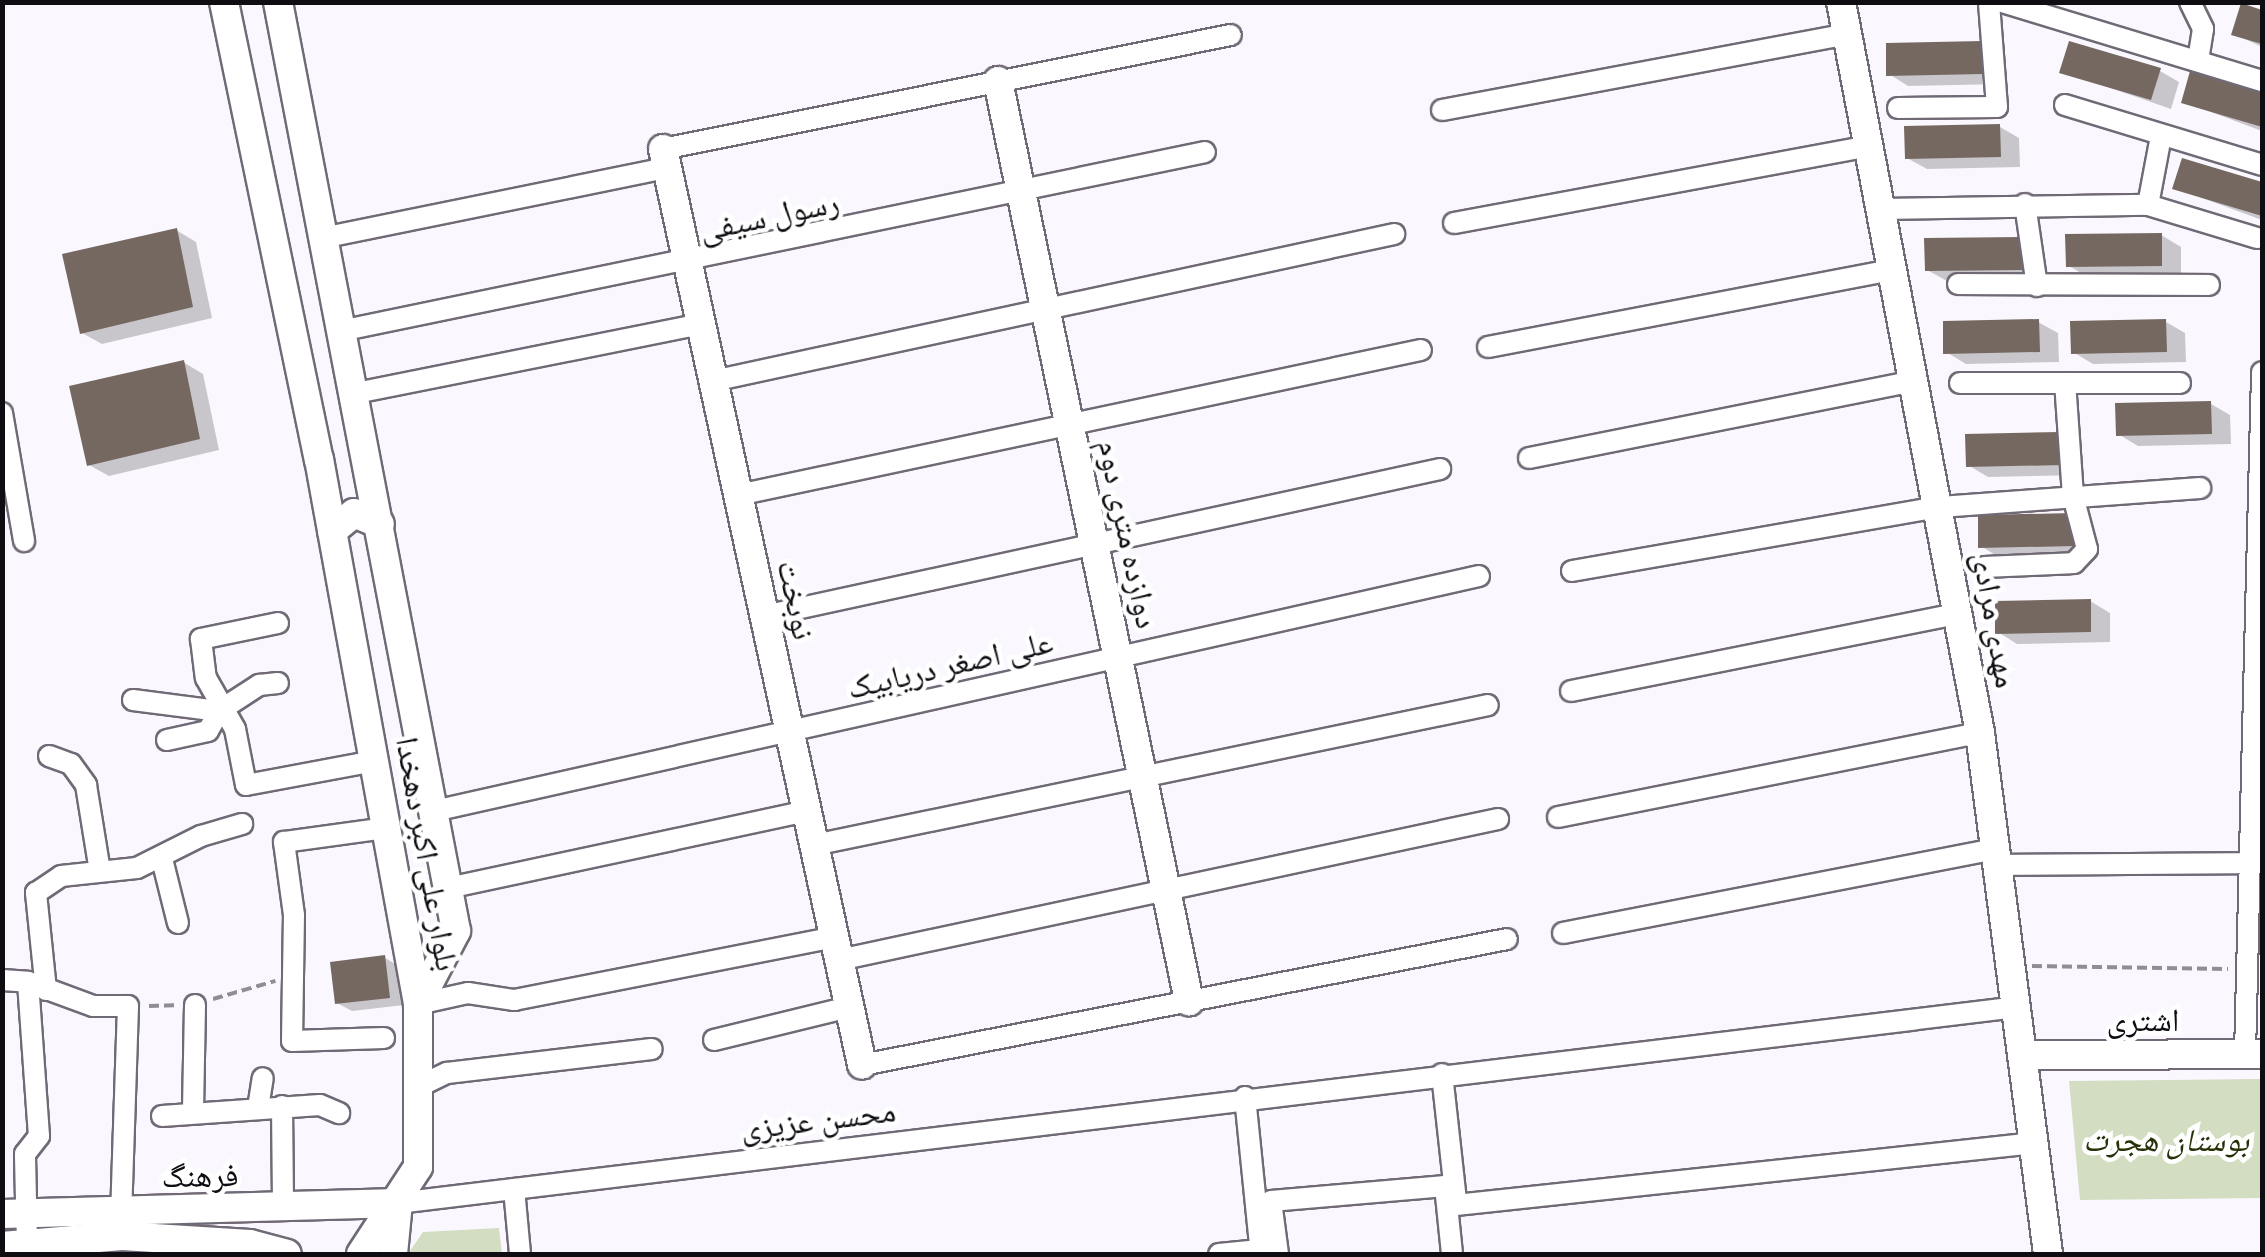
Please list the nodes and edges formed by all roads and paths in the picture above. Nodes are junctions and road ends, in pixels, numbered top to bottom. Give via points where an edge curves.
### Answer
1 (224, 2) edge
2 (278, 2) edge
3 (1841, 2) edge
4 (1989, 2) edge
5 (2002, 2) edge
6 (2190, 2) edge
7 (1847, 34) junction
8 (1231, 35) dead end
9 (2198, 61) junction
10 (998, 81) junction
11 (2262, 81) edge
12 (2065, 105) dead end
13 (1898, 108) dead end
14 (1442, 110) dead end
15 (2161, 136) junction
16 (1870, 146) junction
17 (1205, 152) dead end
18 (665, 158) junction
19 (2262, 165) edge
20 (1021, 193) junction
21 (2025, 204) junction
22 (2148, 205) junction
23 (1882, 208) junction
24 (1454, 223) dead end
25 (1394, 234) dead end
26 (327, 237) junction
27 (2257, 238) dead end
28 (688, 264) junction
29 (1893, 270) junction
30 (1958, 284) dead end
31 (2209, 285) dead end
32 (2036, 286) junction
33 (1046, 310) junction
34 (701, 324) junction
35 (345, 330) junction
36 (1488, 347) dead end
37 (1421, 350) dead end
38 (2262, 372) edge
39 (713, 381) junction
40 (1914, 381) junction
41 (1960, 383) dead end
42 (2065, 384) junction
43 (2180, 384) dead end
44 (356, 393) junction
45 (2, 413) edge
46 (1069, 425) junction
47 (367, 450) junction
48 (1529, 458) dead end
49 (318, 459) junction
50 (1440, 469) dead end
51 (2200, 488) dead end
52 (738, 495) junction
53 (2072, 496) junction
54 (1940, 507) junction
55 (380, 524) junction
56 (332, 532) junction
57 (24, 541) dead end
58 (1094, 544) junction
59 (1984, 566) dead end
60 (1572, 571) dead end
61 (1479, 576) dead end
62 (1958, 614) junction
63 (764, 616) junction
64 (278, 623) dead end
65 (1118, 658) junction
66 (278, 683) dead end
67 (1571, 691) dead end
68 (133, 700) dead end
69 (1488, 705) dead end
70 (219, 711) junction
71 (790, 732) junction
72 (1980, 733) junction
73 (167, 740) dead end
74 (49, 756) dead end
75 (374, 760) junction
76 (1142, 776) junction
77 (434, 811) junction
78 (807, 811) junction
79 (1558, 816) dead end
80 (1498, 819) dead end
81 (242, 824) dead end
82 (386, 828) junction
83 (814, 845) junction
84 (1997, 857) junction
85 (162, 858) junction
86 (2256, 863) edge
87 (100, 872) junction
88 (1165, 887) junction
89 (448, 888) junction
90 (178, 923) dead end
91 (1564, 933) dead end
92 (1508, 939) dead end
93 (836, 949) junction
94 (2014, 966) junction
95 (2248, 969) junction
96 (2, 980) edge
97 (37, 986) junction
98 (1189, 1001) junction
99 (418, 1004) junction
100 (195, 1005) dead end
101 (849, 1007) junction
102 (2018, 1007) junction
103 (384, 1038) dead end
104 (714, 1040) dead end
105 (652, 1050) dead end
106 (2254, 1054) edge
107 (2024, 1055) junction
108 (862, 1065) joint
109 (1442, 1074) junction
110 (264, 1078) dead end
111 (420, 1086) junction
112 (1245, 1097) junction
113 (282, 1106) junction
114 (258, 1108) junction
115 (193, 1110) junction
116 (339, 1113) dead end
117 (162, 1116) dead end
118 (2035, 1142) junction
119 (514, 1189) junction
120 (398, 1204) junction
121 (1456, 1205) junction
122 (283, 1210) junction
123 (121, 1213) junction
124 (15, 1215) edge
125 (15, 1245) edge
126 (1266, 1253) edge
127 (287, 1254) edge
128 (361, 1254) edge
129 (394, 1254) edge
130 (520, 1254) edge
131 (1219, 1254) edge
132 (1452, 1254) edge
133 (1462, 1254) edge
134 (2048, 1254) edge

1 - 49 street, بلوار علی اکبر دهخدا
2 - 26 street, بلوار علی اکبر دهخدا
3 - 7 street, مهدی مرادی
4 - 13 street via 1997,108
5 - 9 street
6 - 9 street via 2203,29
7 - 14 street
7 - 16 street, مهدی مرادی
8 - 10 street
9 - 11 street
10 - 18 street
10 - 20 street, دوازده متری دوم
12 - 15 street
15 - 19 street
15 - 22 street
16 - 23 street, مهدی مرادی
16 - 24 street
17 - 20 street, رسول سیفی
18 - 26 street
18 - 28 street, نوبخت
20 - 28 street, رسول سیفی
20 - 33 street, دوازده متری دوم
21 - 22 street
21 - 23 street
21 - 32 street
22 - 27 street
23 - 29 street, مهدی مرادی
25 - 33 street
26 - 35 street, بلوار علی اکبر دهخدا
28 - 34 street, نوبخت
28 - 35 street, رسول سیفی
29 - 36 street
29 - 40 street, مهدی مرادی
30 - 32 street
31 - 32 street
33 - 39 street
33 - 46 street, دوازده متری دوم
34 - 39 street, نوبخت
34 - 44 street
35 - 44 street, بلوار علی اکبر دهخدا
37 - 46 street
38 - 86 street
39 - 52 street, نوبخت
40 - 48 street
40 - 54 street, مهدی مرادی
41 - 42 street
42 - 43 street
42 - 53 street
44 - 47 street, بلوار علی اکبر دهخدا
45 - 57 street
46 - 52 street
46 - 58 street, دوازده متری دوم
47 - 49 street via 362,464 347,472
47 - 55 street, بلوار علی اکبر دهخدا
49 - 56 street, بلوار علی اکبر دهخدا
50 - 58 street
51 - 53 street
52 - 63 street, نوبخت
53 - 54 street
53 - 59 street via 2087,548 2082,558
54 - 60 street
54 - 62 street, مهدی مرادی
55 - 56 street via 354,513
55 - 77 street, بلوار علی اکبر دهخدا
56 - 75 street, بلوار علی اکبر دهخدا
58 - 63 street
58 - 65 street, دوازده متری دوم
61 - 65 street, علی اصغر دریابیک
62 - 67 street
62 - 72 street, مهدی مرادی
63 - 71 street, نوبخت
64 - 70 street via 201,638
65 - 71 street, علی اصغر دریابیک
65 - 76 street, دوازده متری دوم
66 - 70 street via 259,685
68 - 70 street
69 - 76 street
70 - 73 street via 208,731
70 - 75 street via 235,729 246,784
71 - 77 street, علی اصغر دریابیک
71 - 78 street, نوبخت
72 - 79 street
72 - 84 street, مهدی مرادی
74 - 87 street via 71,764 86,784
75 - 82 street, بلوار علی اکبر دهخدا
76 - 83 street
76 - 88 street, دوازده متری دوم
77 - 89 street, بلوار علی اکبر دهخدا
78 - 83 street, نوبخت
78 - 89 street
80 - 88 street
81 - 85 street
82 - 99 street, بلوار علی اکبر دهخدا
82 - 103 street via 284,842 294,915 292,1041
83 - 93 street, نوبخت
84 - 86 street
84 - 91 street
84 - 94 street, مهدی مرادی
85 - 87 street
85 - 90 street
86 - 95 street
87 - 97 street via 60,876 36,893
88 - 93 street
88 - 98 street, دوازده متری دوم
89 - 99 street, بلوار علی اکبر دهخدا via 456,930
92 - 98 street
93 - 99 street via 514,1000 468,994
93 - 101 street, نوبخت
94 - 95 path
94 - 102 street, مهدی مرادی
95 - 106 street
96 - 97 street
97 - 123 street via 92,1006 128,1006
97 - 124 street via 39,1136 25,1154
98 - 108 street
99 - 111 street
100 - 115 street
101 - 104 street
101 - 108 street, نوبخت
102 - 107 street, مهدی مرادی
102 - 109 street, محسن عزیزی
105 - 111 street via 447,1073
106 - 107 street, اشتری
107 - 118 street, مهدی مرادی
109 - 112 street, محسن عزیزی
109 - 121 street
110 - 114 street
111 - 120 street via 418,1167
112 - 119 street, محسن عزیزی
112 - 126 street
113 - 114 street
113 - 116 street via 320,1105
113 - 122 street
114 - 115 street
115 - 117 street
118 - 121 street
118 - 134 street, مهدی مرادی
119 - 120 street, محسن عزیزی
119 - 130 street
120 - 122 street, فرهنگ
120 - 128 street
120 - 129 street
121 - 133 street
122 - 123 street, فرهنگ
123 - 124 street, فرهنگ
124 - 125 street
125 - 127 street, فرهنگ via 122,1236 250,1244
126 - 131 street
126 - 132 street via 1271,1201 1445,1186

